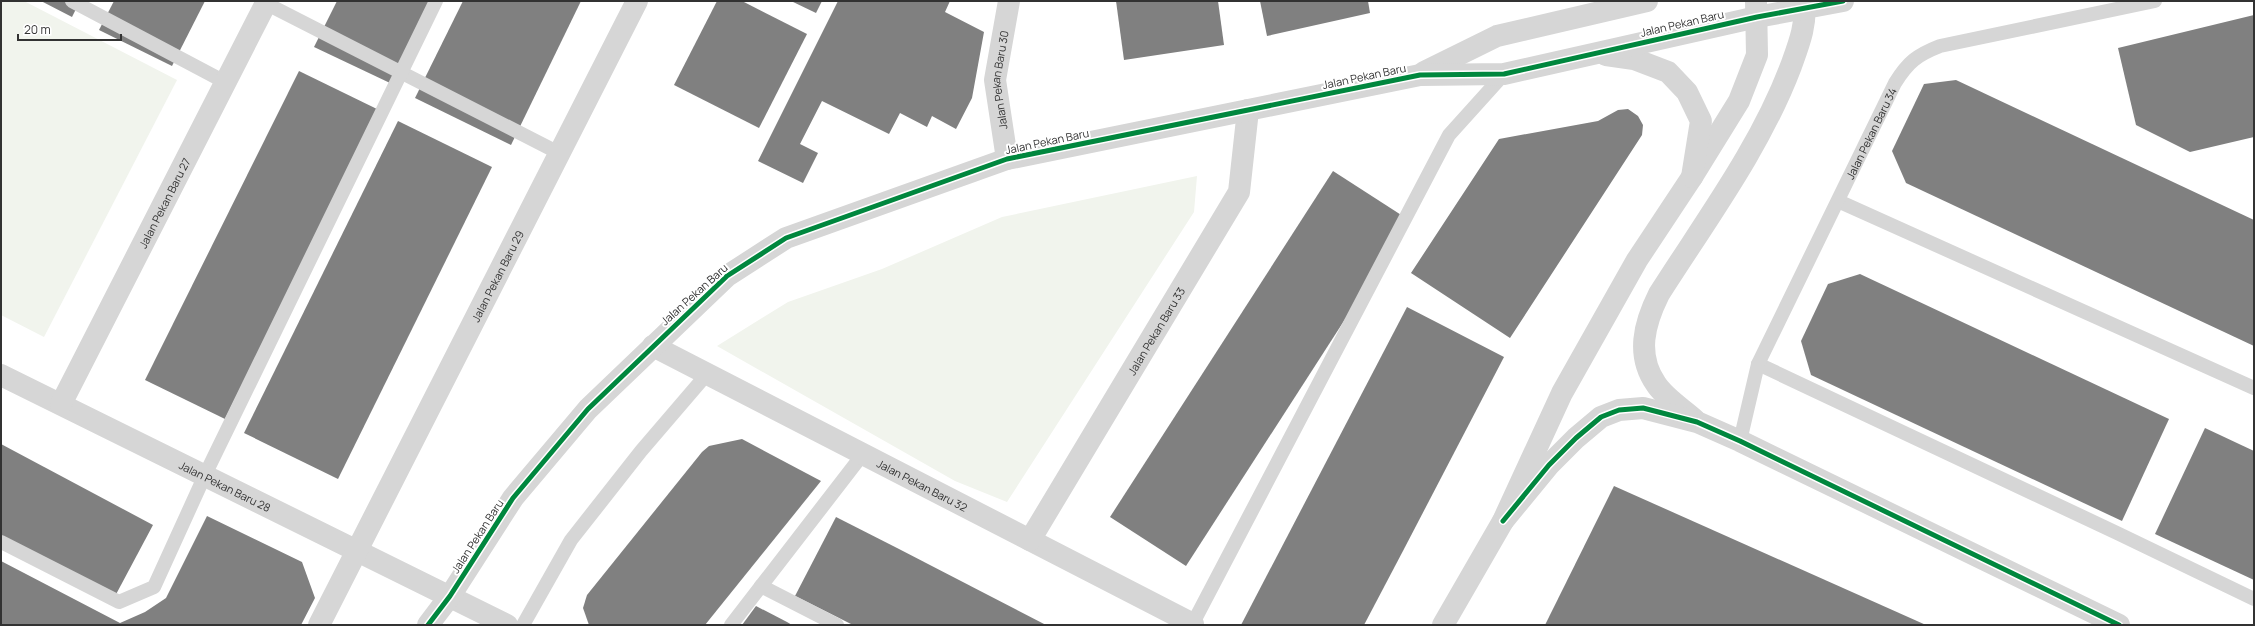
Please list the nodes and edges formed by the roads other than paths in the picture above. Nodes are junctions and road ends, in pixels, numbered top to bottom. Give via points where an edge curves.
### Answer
1 (74, 1) edge
2 (436, 1) edge
3 (637, 1) edge
4 (1009, 1) edge
5 (1647, 1) edge
6 (1842, 1) edge
7 (2155, 1) edge
8 (266, 2) edge
9 (1805, 5) edge
10 (1757, 9) edge
11 (1594, 54) junction
12 (401, 72) junction
13 (1504, 74) junction
14 (1420, 75) junction
15 (225, 82) junction
16 (1248, 110) junction
17 (559, 154) junction
18 (1007, 159) junction
19 (1692, 176) junction
20 (1838, 201) junction
21 (653, 346) junction
22 (1758, 364) junction
23 (707, 374) junction
24 (1, 375) edge
25 (2254, 388) edge
26 (61, 404) junction
27 (1697, 422) junction
28 (1740, 442) junction
29 (863, 454) junction
30 (205, 475) junction
31 (1502, 521) junction
32 (1030, 540) junction
33 (1, 542) edge
34 (356, 550) junction
35 (761, 586) junction
36 (450, 596) junction
37 (2254, 600) edge
38 (319, 625) edge
39 (428, 625) edge
40 (439, 625) edge
41 (506, 625) edge
42 (523, 625) edge
43 (732, 625) edge
44 (838, 625) edge
45 (1193, 625) edge
46 (1443, 625) edge
47 (2119, 625) edge

1 - 15 lane
2 - 12 lane
3 - 17 street, Jalan Pekan Baru 29
4 - 18 street, Jalan Pekan Baru 30 via 994,80
5 - 14 street, Jalan Pekan Baru via 1497,36
6 - 9 street, Jalan Pekan Baru
7 - 20 lane, Jalan Pekan Baru 34 via 1940,46 1920,54 1905,67 1895,84
8 - 12 lane
8 - 15 street, Jalan Pekan Baru 27
9 - 10 street, Jalan Pekan Baru
9 - 27 street via 1803,32 1777,102 1757,139 1659,294 1648,317 1643,340 1646,363 1657,385
10 - 11 street, Jalan Pekan Baru
10 - 19 street via 1757,55 1739,101
11 - 13 street, Jalan Pekan Baru
11 - 19 street via 1634,59 1668,72 1687,92 1701,121
12 - 17 lane
12 - 30 lane
13 - 14 street, Jalan Pekan Baru
13 - 45 lane via 1449,136
14 - 16 street, Jalan Pekan Baru
15 - 26 street, Jalan Pekan Baru 27
16 - 18 street, Jalan Pekan Baru
16 - 32 street, Jalan Pekan Baru 33 via 1238,192
17 - 34 street, Jalan Pekan Baru 29
18 - 21 street, Jalan Pekan Baru via 786,238 727,276
19 - 31 street via 1637,260 1562,393
20 - 22 lane, Jalan Pekan Baru 34
20 - 25 lane
21 - 23 street, Jalan Pekan Baru 32
21 - 36 street, Jalan Pekan Baru via 588,409 513,498
22 - 28 lane, Jalan Pekan Baru 34
22 - 37 lane
23 - 29 street, Jalan Pekan Baru 32
23 - 42 lane via 641,451 571,540
24 - 26 street, Jalan Pekan Baru 28
26 - 30 street, Jalan Pekan Baru 28
27 - 28 street
27 - 31 street via 1643,408 1619,410 1601,417 1549,465
28 - 47 street
29 - 32 street, Jalan Pekan Baru 32
29 - 35 lane
30 - 33 lane via 154,587 119,602
30 - 34 street, Jalan Pekan Baru 28
31 - 46 street
32 - 45 street, Jalan Pekan Baru 32
34 - 36 street, Jalan Pekan Baru 28
34 - 38 street, Jalan Pekan Baru 29
35 - 43 lane
35 - 44 lane
36 - 39 street, Jalan Pekan Baru
36 - 40 street, Jalan Pekan Baru
36 - 41 street, Jalan Pekan Baru 28

